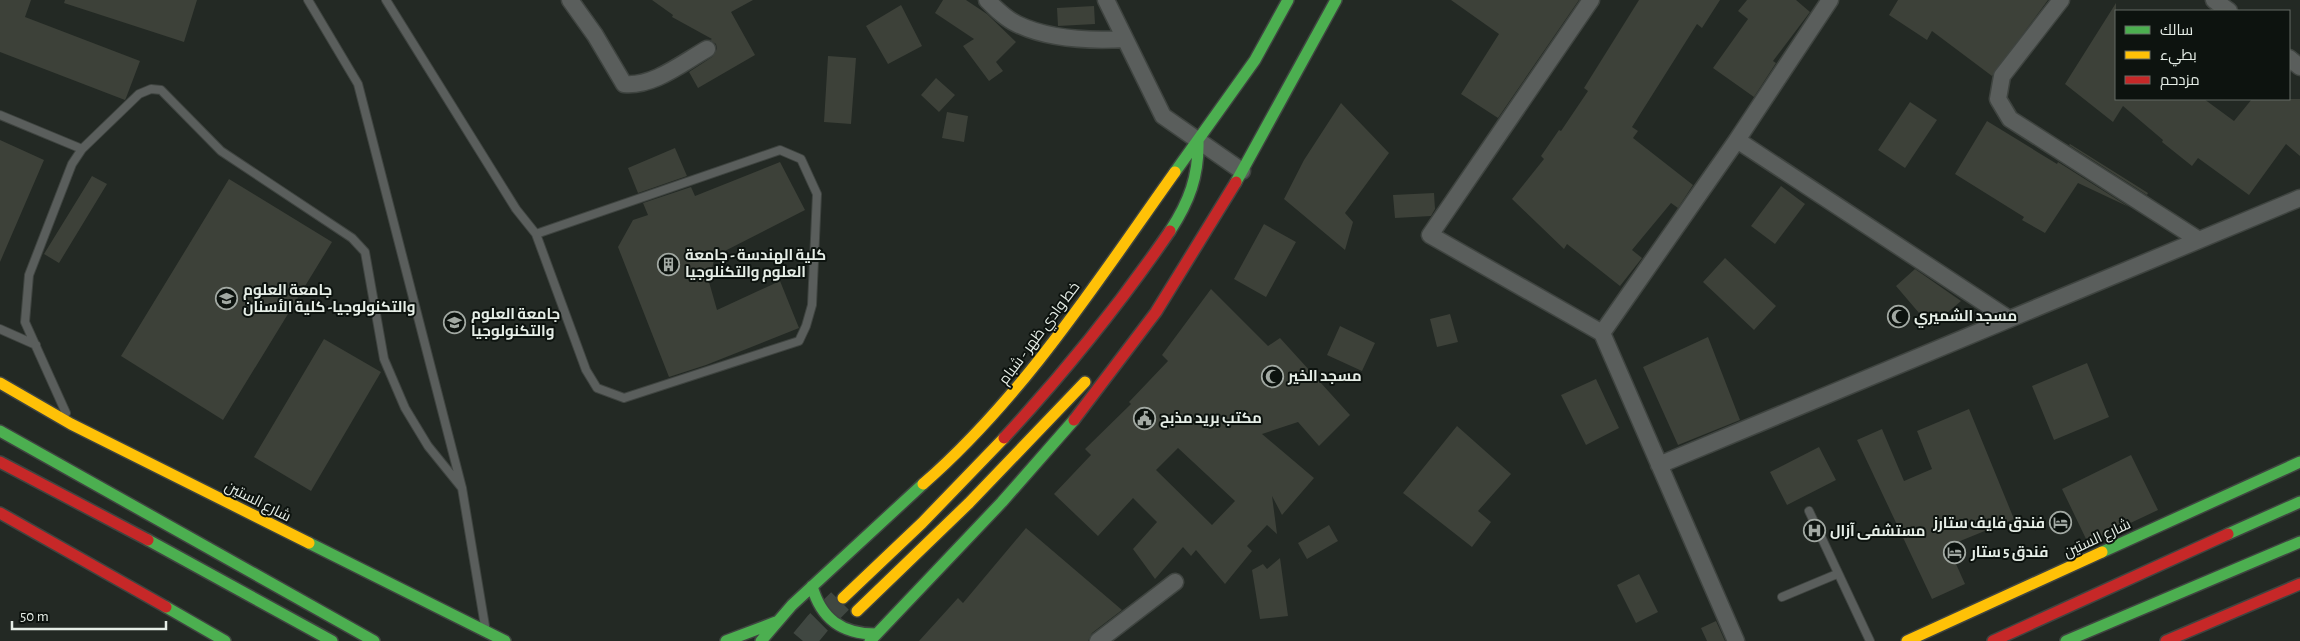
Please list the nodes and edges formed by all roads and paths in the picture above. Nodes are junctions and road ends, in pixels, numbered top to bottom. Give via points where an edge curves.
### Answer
1 (308, 0) edge
2 (386, 0) edge
3 (570, 0) edge
4 (987, 0) edge
5 (1106, 0) edge
6 (1288, 0) edge
7 (1336, 0) edge
8 (1591, 0) edge
9 (1830, 0) edge
10 (2061, 0) edge
11 (2214, 0) edge
12 (2228, 10) edge
13 (1125, 39) junction
14 (707, 49) dead end
15 (0, 115) edge
16 (1198, 140) junction
17 (1736, 140) junction
18 (82, 149) junction
19 (1242, 171) junction
20 (1216, 191) dead end
21 (2300, 198) edge
22 (536, 234) junction
23 (2199, 240) junction
24 (2009, 319) junction
25 (0, 329) edge
26 (1602, 333) junction
27 (36, 345) junction
28 (1090, 375) dead end
29 (0, 383) edge
30 (71, 424) junction
31 (0, 431) edge
32 (0, 462) edge
33 (2300, 462) edge
34 (1659, 465) junction
35 (462, 488) junction
36 (2300, 502) edge
37 (1809, 511) dead end
38 (0, 514) edge
39 (2300, 542) edge
40 (1837, 574) junction
41 (1175, 582) dead end
42 (2300, 584) edge
43 (812, 586) junction
44 (1782, 597) dead end
45 (843, 598) tunnel mouth
46 (857, 611) dead end
47 (778, 621) junction
48 (489, 637) edge
49 (873, 638) edge
50 (225, 641) edge
51 (332, 641) edge
52 (374, 641) edge
53 (505, 641) edge
54 (726, 641) edge
55 (761, 641) edge
56 (1098, 641) edge
57 (1736, 641) edge
58 (1870, 641) edge
59 (1907, 641) edge
60 (1993, 641) edge
61 (2066, 641) edge
62 (2166, 641) edge

1 - 35 lane via 358,84
2 - 22 lane via 516,209
3 - 14 street via 624,84 638,86
4 - 13 street via 1017,24 1048,34 1085,41
5 - 13 street
6 - 16 main road, خط وادي ظهر - شبام via 1255,60
7 - 19 main road
8 - 26 street via 1430,235
9 - 17 street
10 - 23 street via 2002,76 1998,99 2010,119
11 - 12 street
13 - 16 street via 1163,116
15 - 18 lane
16 - 19 street
16 - 43 main road, خط وادي ظهر - شبام via 1090,291 1008,398 952,459
16 - 45 main road via 1198,161 1189,199 1094,336 988,458
17 - 24 street
17 - 26 street
18 - 27 lane via 53,208 29,276 25,322
18 - 35 lane via 139,94 151,89 162,90 221,151 352,238 365,252 384,359 402,400 428,446
19 - 20 main road
19 - 49 main road via 1176,282 1125,355 1060,437
21 - 23 street
22 - 22 lane via 780,150 802,159 817,194 812,305 806,326 798,342 624,398 597,388 586,370
23 - 24 street
24 - 34 street
25 - 27 lane
26 - 34 street
27 - 30 lane
28 - 46 main road via 969,503
29 - 30 main road, شارع الستين
30 - 48 main road, شارع الستين
31 - 52 main road
32 - 51 main road
33 - 59 main road, شارع الستين
34 - 57 street
35 - 48 lane
36 - 60 main road
37 - 40 lane
38 - 50 main road
39 - 61 main road
40 - 44 lane
40 - 58 lane
41 - 56 street
42 - 62 main road
43 - 47 main road, خط وادي ظهر - شبام
43 - 49 main road via 819,608 833,625
47 - 54 main road
47 - 55 main road, خط وادي ظهر - شبام
48 - 53 main road, شارع الستين

